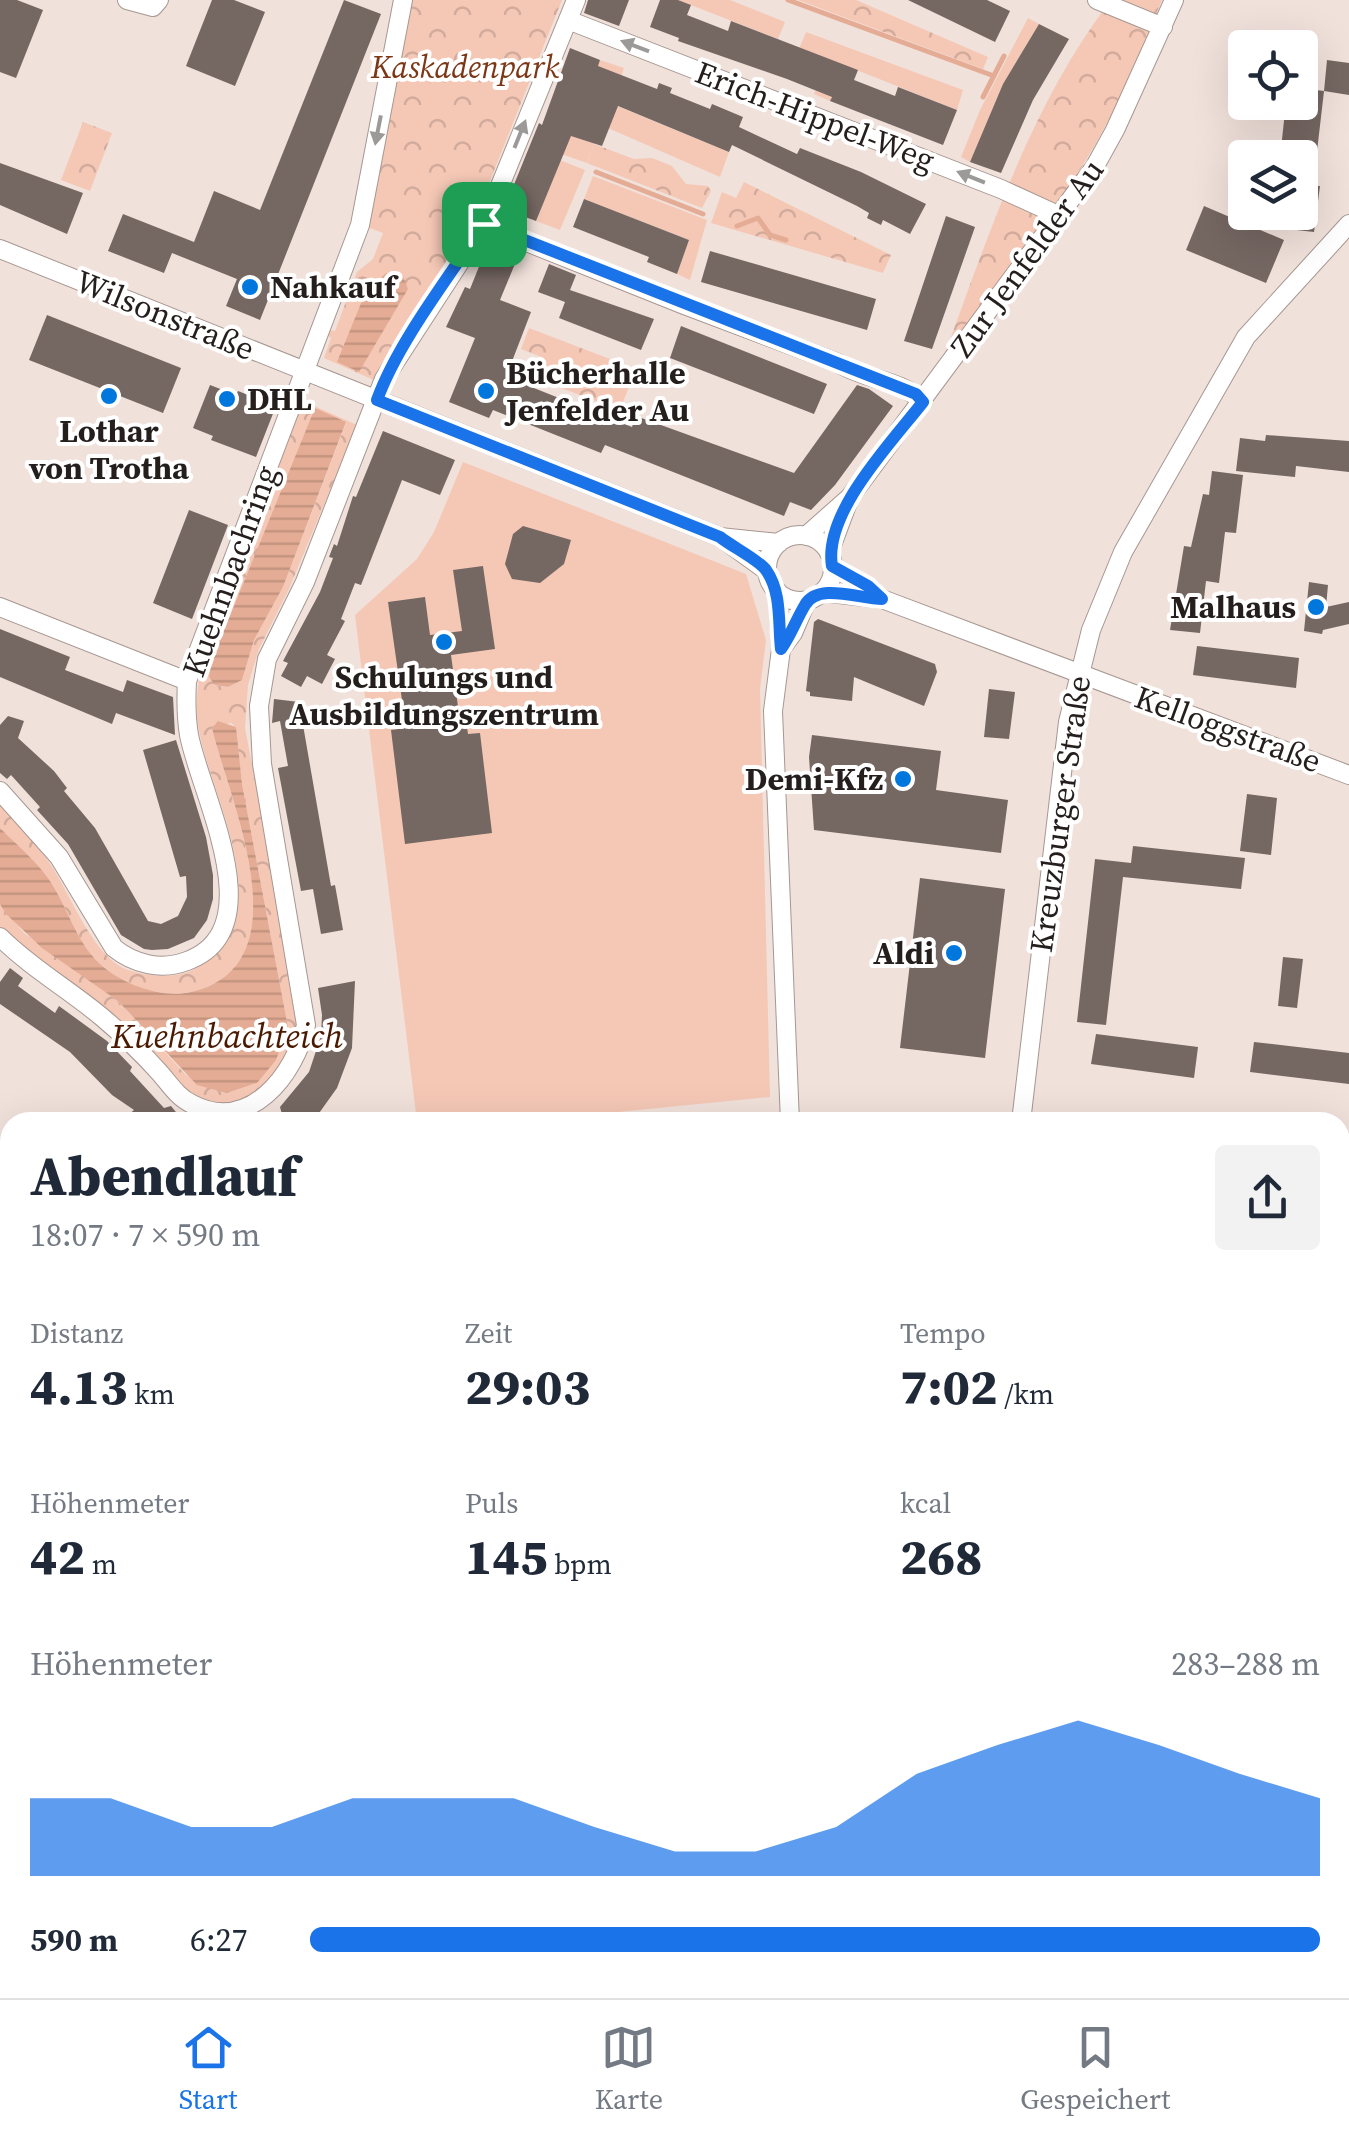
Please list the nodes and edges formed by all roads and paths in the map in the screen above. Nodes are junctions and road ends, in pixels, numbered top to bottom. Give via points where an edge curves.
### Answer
1 (128, 0) edge
2 (160, 0) edge
3 (403, 0) edge
4 (576, 0) edge
5 (1097, 0) edge
6 (1174, 0) edge
7 (568, 20) junction
8 (1162, 28) junction
9 (1060, 216) junction
10 (484, 224) junction
11 (1349, 224) edge
12 (0, 249) edge
13 (306, 371) junction
14 (377, 400) junction
15 (923, 402) junction
16 (850, 497) junction
17 (806, 536) junction
18 (720, 537) junction
19 (779, 543) junction
20 (830, 560) junction
21 (767, 571) junction
22 (778, 592) junction
23 (814, 596) junction
24 (882, 599) junction
25 (0, 607) edge
26 (781, 649) junction
27 (1078, 674) junction
28 (187, 680) junction
29 (1349, 774) edge
30 (0, 792) edge
31 (0, 937) edge
32 (210, 1112) edge
33 (236, 1112) edge
34 (790, 1112) edge
35 (1022, 1112) edge

1 - 2 street via 153,8
3 -> 13 street via 360,224
4 - 7 street
5 - 8 street
6 - 8 street, Zur Jenfelder Au
9 -> 7 street, Erich-Hippel-Weg
10 -> 7 street
8 - 9 street, Zur Jenfelder Au via 1110,139
9 - 15 street, Zur Jenfelder Au
10 - 14 street via 400,352
10 - 15 street via 889,382
11 - 27 street, Kreuzburger Straße via 1246,337 1123,552
12 - 13 street, Wilsonstraße
13 - 14 street, Wilsonstraße
13 - 28 street, Kuehnbachring
14 - 18 street, Wilsonstraße
14 - 33 street, Kuehnbachring via 261,680 262,764 306,1025 301,1050 274,1090
15 - 16 street, Zur Jenfelder Au
16 - 17 street, Zur Jenfelder Au
16 - 20 street, Zur Jenfelder Au
17 - 19 street
17 - 20 street
18 - 19 street, Wilsonstraße
18 - 21 street, Wilsonstraße
19 - 21 street
20 - 23 street via 830,581
20 - 24 street, Kelloggstraße
21 - 22 street
22 - 23 street via 788,599
22 - 26 street
23 - 24 street, Kelloggstraße
23 - 26 street
24 - 27 street, Kelloggstraße
25 - 28 street
26 - 34 street via 773,711
27 - 29 street, Kelloggstraße
27 - 35 street, Kreuzburger Straße
28 - 30 street, Kuehnbachring via 189,735 230,892 226,921 190,960 144,964 114,948 60,857
31 - 32 street, Kuehnbachring via 124,1036 180,1096

